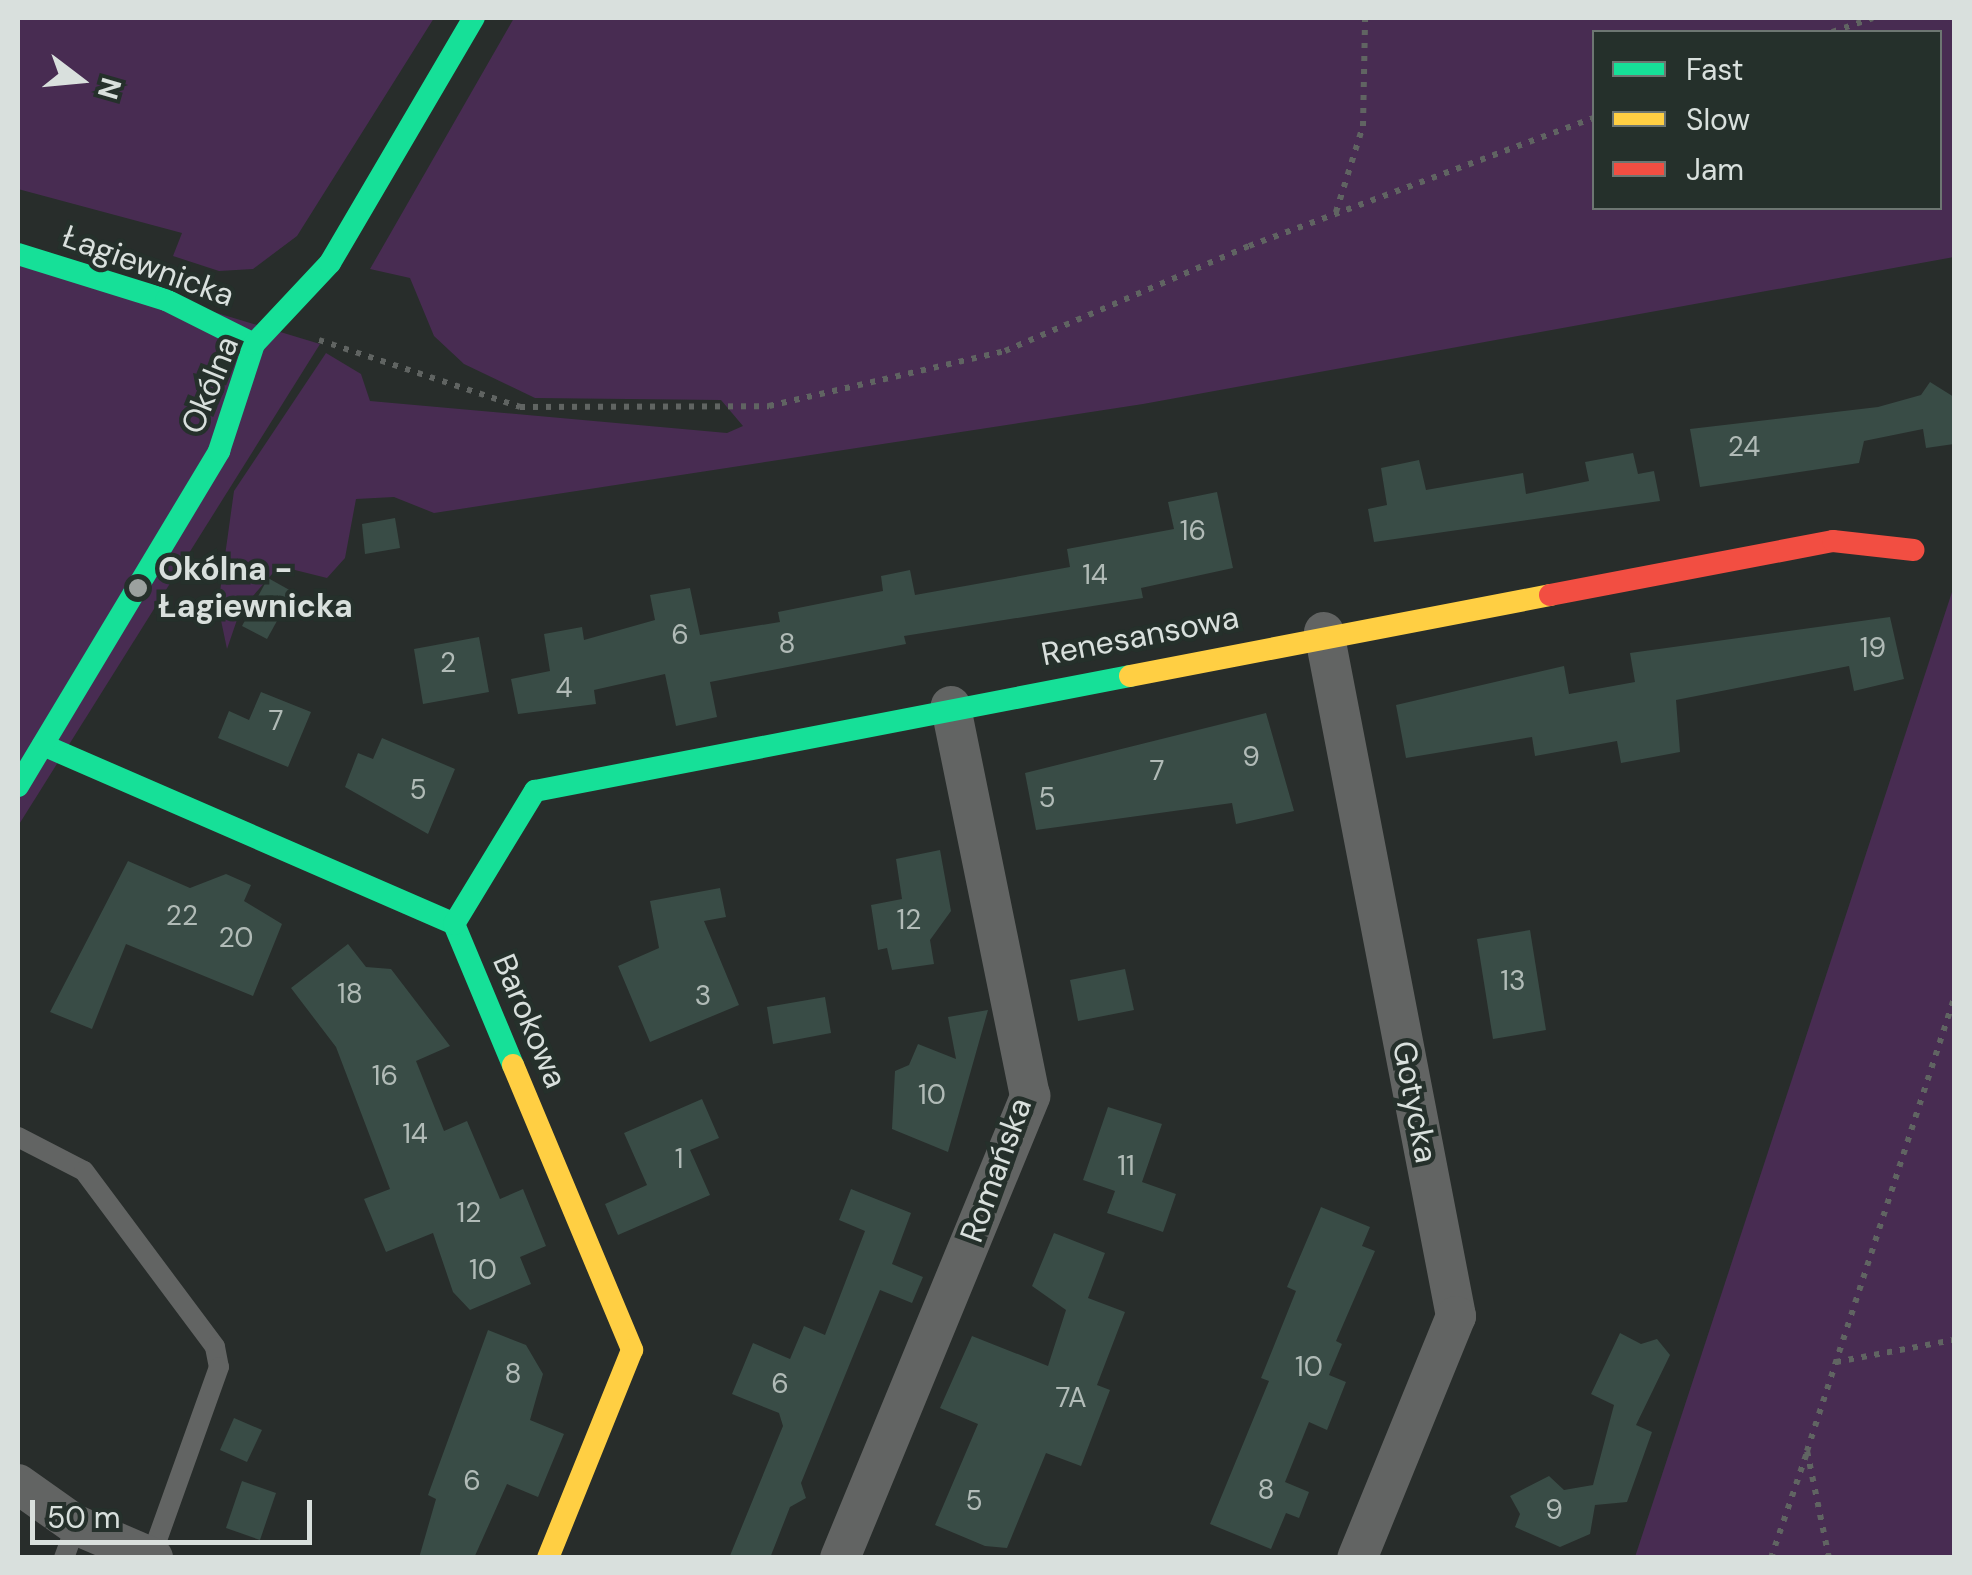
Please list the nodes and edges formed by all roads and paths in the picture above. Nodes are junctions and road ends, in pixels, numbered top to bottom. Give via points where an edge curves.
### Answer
1 (474, 18) edge
2 (1365, 18) edge
3 (1874, 18) edge
4 (1838, 30) edge
5 (1592, 119) edge
6 (1336, 213) junction
7 (18, 254) edge
8 (254, 344) junction
9 (1913, 550) dead end
10 (1324, 632) junction
11 (950, 706) junction
12 (43, 745) junction
13 (18, 786) edge
14 (454, 924) junction
15 (1954, 998) edge
16 (1954, 1034) edge
17 (1942, 1036) junction
18 (18, 1136) edge
19 (1954, 1340) edge
20 (1836, 1362) junction
21 (1807, 1451) junction
22 (18, 1484) edge
23 (70, 1541) edge
24 (152, 1557) edge
25 (548, 1558) edge
26 (840, 1558) edge
27 (1357, 1558) edge
28 (1772, 1558) edge
29 (1829, 1558) edge

1 - 8 street, Okólna via 330,263
2 - 6 path via 1362,126
3 - 4 path
5 - 6 path
6 - 8 path via 1004,351 769,406 520,408 335,342
7 - 8 street, Łagiewnicka via 166,300
8 - 12 street, Okólna via 220,451
9 - 10 street, Renesansowa via 1833,540
10 - 11 street, Renesansowa
10 - 27 street, Gotycka via 1456,1316
11 - 14 street, Renesansowa via 535,790
11 - 26 street, Romańska via 1030,1096
12 - 13 street, Okólna
12 - 14 street
14 - 25 street, Barokowa via 632,1350
15 - 17 path
16 - 17 path
17 - 20 path
18 - 24 lane via 84,1172 215,1347 219,1368
19 - 20 path
20 - 21 path
21 - 28 path
21 - 29 path
22 - 23 street
23 - 24 street

